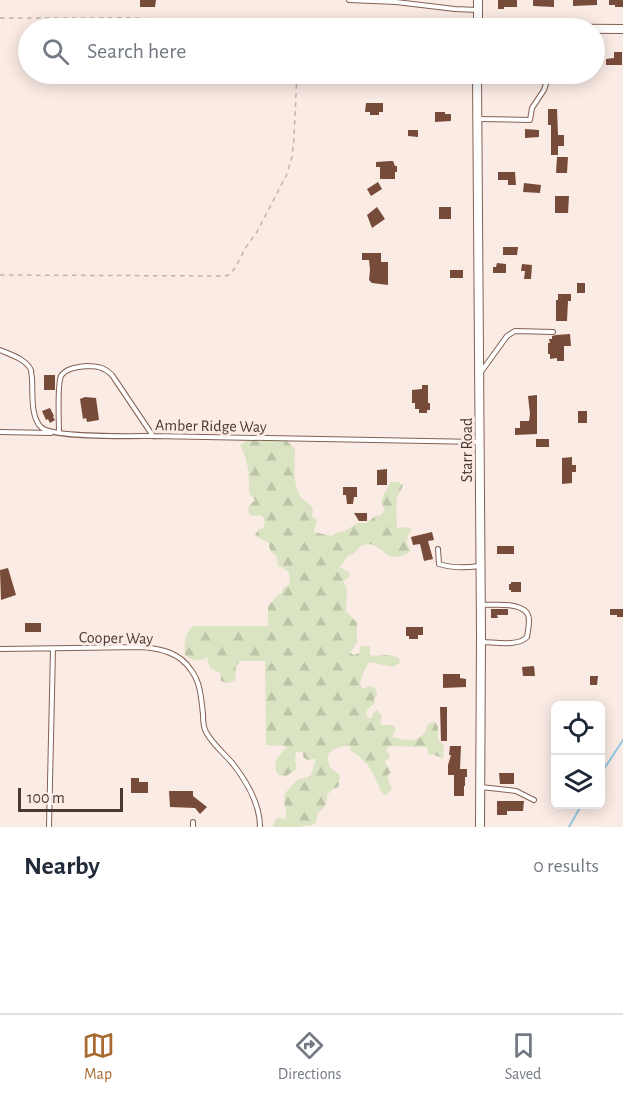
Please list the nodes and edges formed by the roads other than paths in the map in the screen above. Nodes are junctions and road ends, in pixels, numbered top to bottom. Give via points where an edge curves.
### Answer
1 (349, 0) edge
2 (478, 0) edge
3 (478, 10) junction
4 (478, 18) edge
5 (605, 28) edge
6 (623, 28) edge
7 (477, 84) edge
8 (546, 84) edge
9 (477, 119) junction
10 (553, 332) dead end
11 (0, 350) edge
12 (479, 375) junction
13 (0, 432) edge
14 (57, 433) junction
15 (153, 436) junction
16 (479, 442) junction
17 (438, 549) dead end
18 (480, 566) junction
19 (481, 605) junction
20 (481, 642) junction
21 (0, 648) edge
22 (53, 649) junction
23 (480, 787) junction
24 (534, 800) dead end
25 (49, 827) edge
26 (260, 827) edge
27 (480, 827) edge

1 - 3 lane
2 - 3 street
3 - 4 street
5 - 6 street
7 - 9 street, Starr Road
8 - 9 lane via 532,108 530,120
9 - 12 street, Starr Road
10 - 12 lane via 515,331 507,336
11 - 14 lane via 31,370 34,414 43,429
12 - 16 street, Starr Road
13 - 14 lane, Amber Ridge Way
14 - 15 lane, Amber Ridge Way
14 - 15 lane via 60,378 75,367 91,366 106,369 112,375
15 - 16 lane, Amber Ridge Way
16 - 18 street, Starr Road
17 - 18 lane via 439,564
18 - 19 street, Starr Road
19 - 20 street, Starr Road
19 - 20 lane via 505,604 528,615 527,637 523,641
20 - 23 street, Starr Road
21 - 22 lane, Cooper Way
22 - 25 lane
22 - 26 lane, Cooper Way via 143,647 179,657 192,670 199,687 204,730 247,785 260,815
23 - 24 lane via 516,792
23 - 27 street, Starr Road

